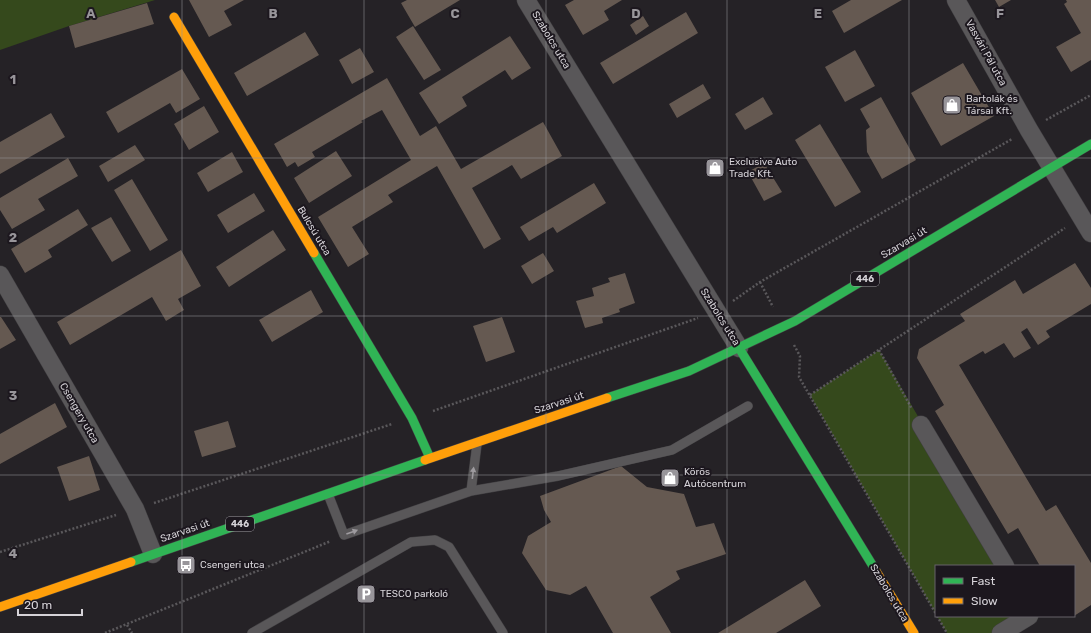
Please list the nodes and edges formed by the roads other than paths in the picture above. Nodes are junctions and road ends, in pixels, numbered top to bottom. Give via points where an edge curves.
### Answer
1 (526, 0) edge
2 (956, 0) edge
3 (174, 17) dead end
4 (1091, 144) edge
5 (1051, 167) junction
6 (1091, 233) edge
7 (0, 275) edge
8 (739, 348) junction
9 (748, 406) dead end
10 (921, 425) road end
11 (477, 442) junction
12 (430, 458) junction
13 (470, 491) junction
14 (328, 494) junction
15 (153, 554) junction
16 (1004, 565) edge
17 (0, 607) edge
18 (1028, 617) edge
19 (252, 633) edge
20 (503, 633) edge
21 (914, 633) edge
22 (1001, 633) edge

1 - 8 street, Szabolcs utca
2 - 5 street, Vasvári Pál utca
3 - 12 main road, Bulcsú utca via 412,418
4 - 5 main road, Szarvasi út / 446
5 - 6 street, Vasvári Pál utca
5 - 8 main road, Szarvasi út / 446 via 802,317
7 - 15 street, Csengery utca via 134,509
8 - 11 main road, Szarvasi út / 446 via 689,371
8 - 21 main road, Szabolcs utca
9 - 13 lane via 672,450 558,476
10 - 16 street
11 - 12 main road, Szarvasi út / 446
13 -> 11 lane
12 - 14 main road, Szarvasi út / 446
14 -> 13 lane via 344,535
14 - 15 main road, Szarvasi út / 446
15 - 17 main road, Szarvasi út / 446
18 - 22 street
19 - 20 lane via 411,542 435,540 449,547

